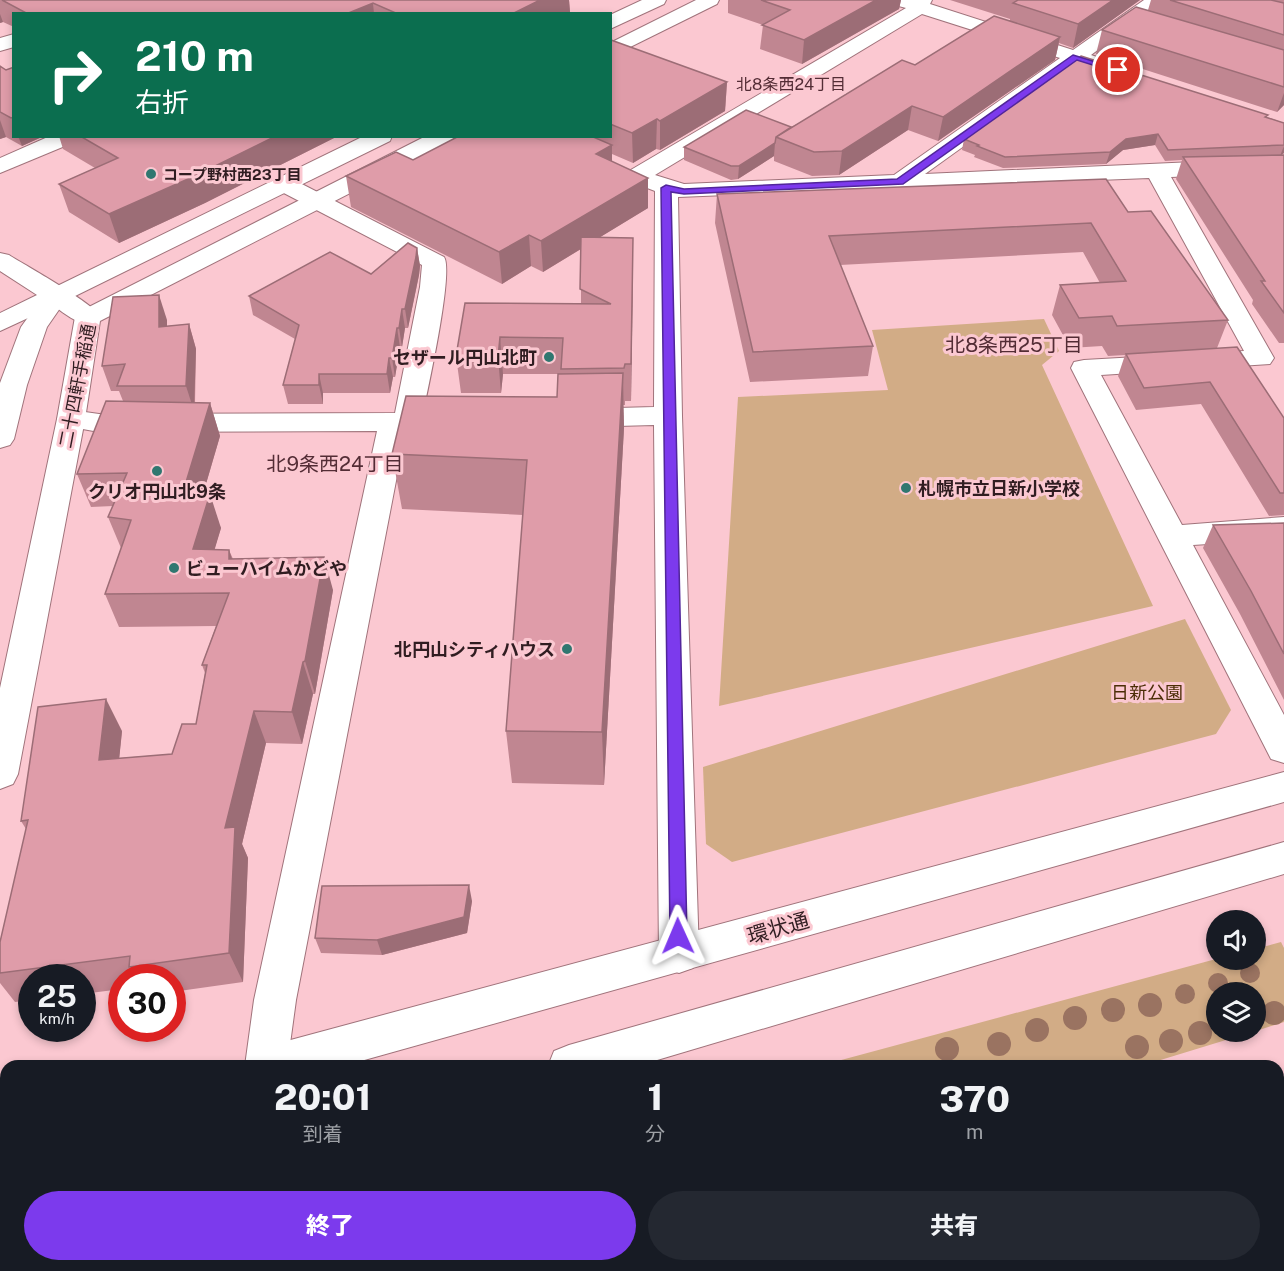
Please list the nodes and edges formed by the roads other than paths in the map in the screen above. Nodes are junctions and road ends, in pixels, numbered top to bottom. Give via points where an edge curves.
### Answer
1 (657, 0) edge
2 (710, 0) edge
3 (898, 0) edge
4 (1156, 0) edge
5 (921, 3) edge
6 (612, 22) edge
7 (612, 50) edge
8 (1076, 57) junction
9 (1142, 78) edge
10 (64, 138) edge
11 (378, 138) edge
12 (440, 138) edge
13 (1284, 165) edge
14 (0, 166) edge
15 (1156, 171) junction
16 (899, 182) junction
17 (286, 185) junction
18 (666, 188) junction
19 (316, 201) junction
20 (0, 260) edge
21 (56, 296) junction
22 (88, 317) junction
23 (0, 323) edge
24 (1272, 357) edge
25 (668, 416) junction
26 (557, 418) edge
27 (71, 419) junction
28 (442, 419) edge
29 (400, 421) junction
30 (0, 439) edge
31 (1284, 528) edge
32 (1171, 536) junction
33 (1284, 749) edge
34 (0, 774) edge
35 (1284, 787) edge
36 (1284, 858) edge
37 (679, 955) junction
38 (267, 1060) edge
39 (294, 1060) edge
40 (590, 1060) edge

1 - 6 street
2 - 7 street
3 - 5 street
4 - 8 street via 1136,24
5 - 8 street
5 - 18 street via 627,171
8 - 9 street
8 - 16 street
10 - 14 street
11 - 17 street
12 - 19 street, 二十四軒手稲通
13 - 15 street
15 - 16 street
15 - 24 street
16 - 18 street via 684,191
17 - 19 street
17 - 21 street
18 - 25 street
19 - 22 street, 二十四軒手稲通
19 - 29 street via 435,262 433,287
20 - 21 street
21 - 22 street
21 - 23 street
21 - 30 street via 34,327
22 - 27 street, 二十四軒手稲通
24 - 32 street via 1084,368
25 - 26 street
25 - 37 street
27 - 29 street via 99,423
27 - 34 street, 二十四軒手稲通
28 - 29 street
29 - 38 street via 277,988
31 - 32 street
32 - 33 street
35 - 37 street, 環状通
36 - 40 street
37 - 39 street, 環状通

